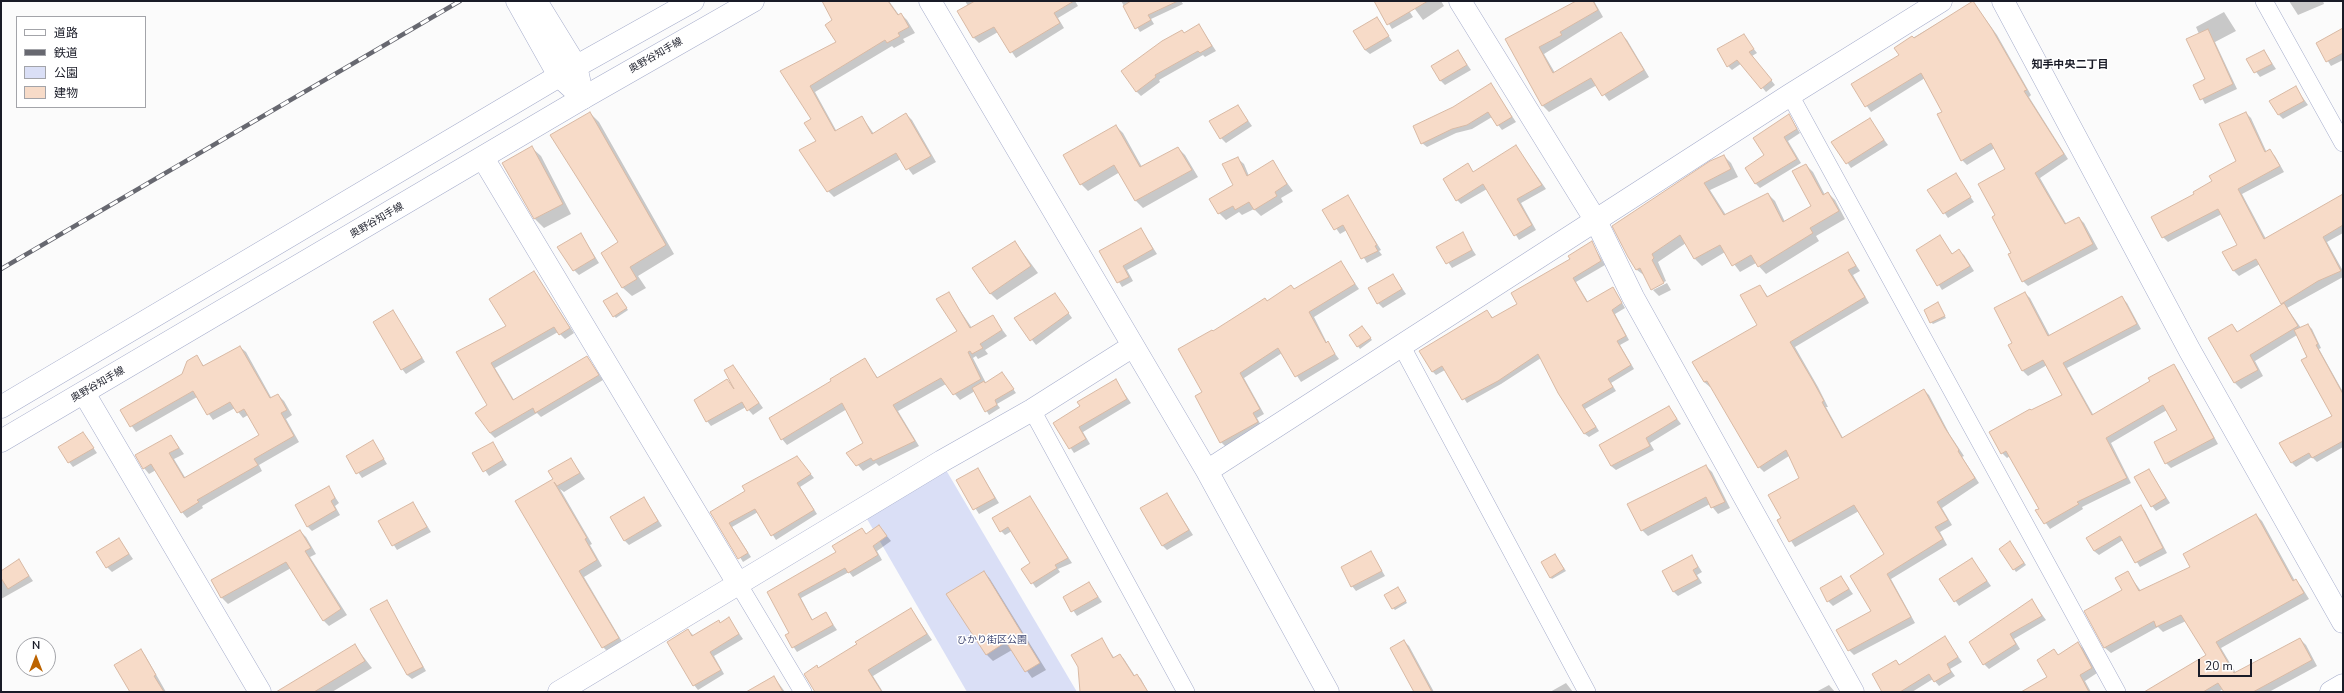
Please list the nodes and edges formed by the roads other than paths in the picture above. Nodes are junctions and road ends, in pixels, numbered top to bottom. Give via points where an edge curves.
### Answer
1 (517, 1) edge
2 (536, 1) edge
3 (693, 1) edge
4 (753, 1) edge
5 (930, 1) edge
6 (1460, 1) edge
7 (1941, 1) edge
8 (2003, 1) edge
9 (2264, 1) edge
10 (568, 71) junction
11 (1790, 95) junction
12 (583, 98) junction
13 (2343, 144) edge
14 (483, 158) junction
15 (1596, 222) junction
16 (1401, 345) junction
17 (1133, 346) junction
18 (84, 393) junction
19 (1, 407) edge
20 (1032, 410) junction
21 (1, 441) edge
22 (1207, 471) junction
23 (739, 585) junction
24 (2343, 622) edge
25 (2343, 685) edge
26 (260, 692) edge
27 (559, 692) edge
28 (803, 692) edge
29 (1186, 692) edge
30 (1328, 692) edge
31 (1587, 692) edge
32 (1853, 692) edge
33 (2117, 692) edge
34 (2331, 692) edge

1 - 10 street
2 - 10 street
3 - 10 street
4 - 12 street, 奥野谷知手線
5 - 17 street
6 - 15 street
7 - 11 street
8 - 24 street via 2190,351
9 - 13 street
10 - 12 street
10 - 19 street
11 - 15 street
11 - 33 street
12 - 14 street, 奥野谷知手線
14 - 18 street, 奥野谷知手線
14 - 23 street
15 - 16 street
15 - 32 street via 1633,297
16 - 22 street
16 - 31 street
17 - 20 street
17 - 22 street
18 - 21 street, 奥野谷知手線
18 - 26 street
20 - 23 street via 935,465
20 - 29 street
22 - 30 street
23 - 27 street
23 - 28 street
25 - 34 street

